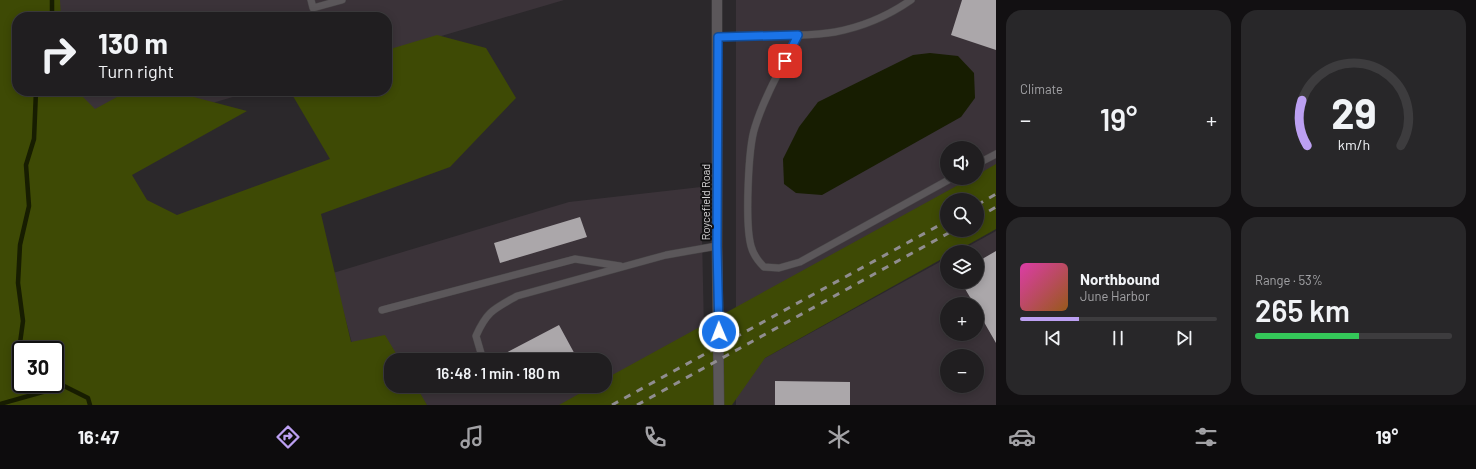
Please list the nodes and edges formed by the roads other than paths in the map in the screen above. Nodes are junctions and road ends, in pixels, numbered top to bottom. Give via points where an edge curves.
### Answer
1 (311, 0) edge
2 (342, 0) edge
3 (717, 0) edge
4 (911, 0) edge
5 (798, 35) junction
6 (718, 37) junction
7 (996, 154) edge
8 (984, 160) edge
9 (940, 185) edge
10 (717, 246) junction
11 (622, 267) junction
12 (382, 310) dead end
13 (481, 353) edge
14 (719, 405) edge

1 - 2 lane via 313,8
3 - 6 street, Roycefield Road
4 - 5 lane via 857,27
5 - 6 lane
5 - 9 lane via 760,111 751,147 749,234 755,256 764,267 779,268 800,262
6 - 10 street, Roycefield Road
7 - 8 lane
10 - 11 lane via 666,255
10 - 14 street, Roycefield Road
11 - 12 lane via 575,259
11 - 13 lane via 517,296 495,308 483,320 476,336

